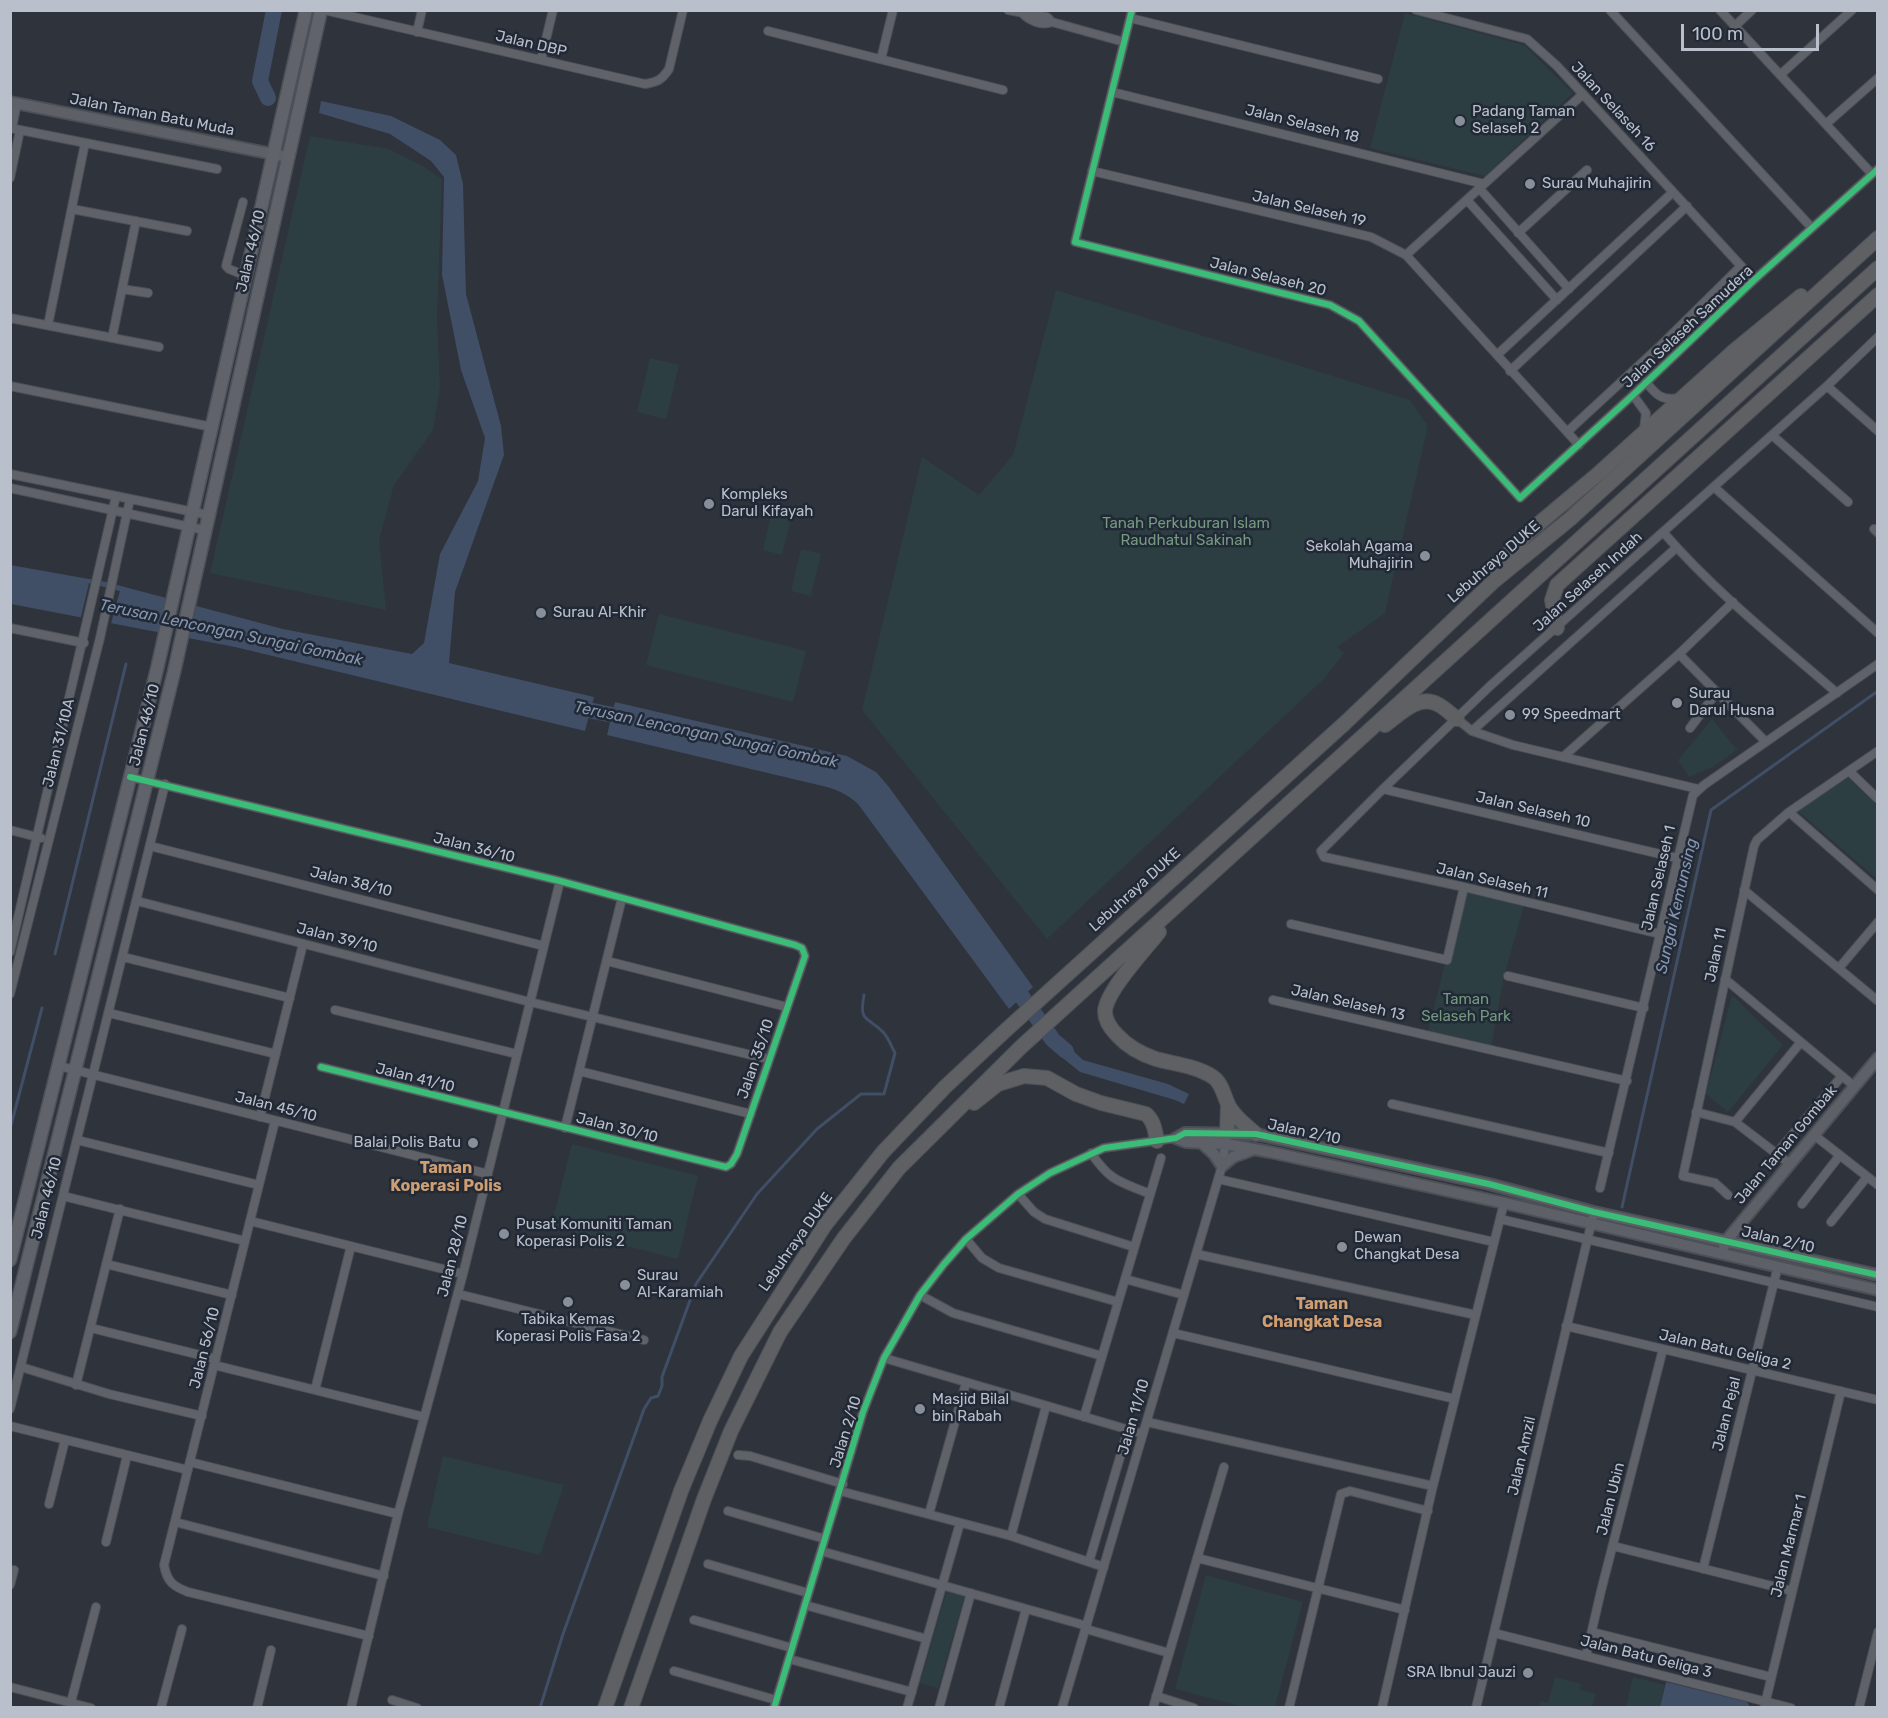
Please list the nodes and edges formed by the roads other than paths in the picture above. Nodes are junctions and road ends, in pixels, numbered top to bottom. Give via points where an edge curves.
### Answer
1 (306, 10) edge
2 (322, 10) edge
3 (422, 10) edge
4 (553, 10) edge
5 (683, 10) edge
6 (893, 10) edge
7 (1008, 10) edge
8 (1416, 10) edge
9 (1610, 10) edge
10 (1720, 10) edge
11 (1752, 10) edge
12 (1852, 10) edge
13 (342, 13) edge
14 (1131, 14) edge
15 (1735, 26) junction
16 (768, 31) dead end
17 (417, 32) junction
18 (1124, 42) junction
19 (881, 59) junction
20 (541, 60) junction
21 (1780, 75) junction
22 (1878, 78) edge
23 (1378, 79) dead end
24 (1003, 90) dead end
25 (1112, 92) junction
26 (1583, 94) junction
27 (14, 103) edge
28 (1826, 124) junction
29 (14, 129) edge
30 (85, 143) junction
31 (275, 154) junction
32 (288, 157) junction
33 (217, 169) dead end
34 (1587, 170) dead end
35 (1092, 171) junction
36 (1875, 171) edge
37 (10, 178) edge
38 (1482, 186) junction
39 (1673, 192) junction
40 (1467, 200) junction
41 (243, 202) dead end
42 (1687, 206) junction
43 (72, 209) junction
44 (136, 221) junction
45 (1812, 228) junction
46 (187, 231) dead end
47 (1518, 233) junction
48 (1878, 237) edge
49 (1406, 255) junction
50 (1741, 266) junction
51 (1878, 268) edge
52 (246, 276) junction
53 (1754, 280) junction
54 (122, 289) junction
55 (1569, 289) junction
56 (148, 293) dead end
57 (1878, 295) edge
58 (1557, 300) junction
59 (10, 318) edge
60 (48, 325) junction
61 (1878, 337) edge
62 (112, 338) junction
63 (159, 347) dead end
64 (1497, 355) junction
65 (1510, 371) junction
66 (1646, 382) junction
67 (10, 386) edge
68 (1827, 386) junction
69 (1634, 395) junction
70 (1685, 397) junction
71 (212, 427) junction
72 (1878, 431) edge
73 (1567, 432) junction
74 (1642, 433) junction
75 (1772, 435) junction
76 (1579, 446) junction
77 (10, 474) edge
78 (1714, 487) junction
79 (10, 488) edge
80 (116, 496) junction
81 (1520, 498) joint
82 (129, 499) junction
83 (1848, 502) dead end
84 (114, 510) junction
85 (192, 512) junction
86 (127, 513) junction
87 (207, 515) junction
88 (189, 526) junction
89 (204, 530) junction
90 (1663, 532) junction
91 (1676, 548) junction
92 (1494, 581) junction
93 (1733, 602) junction
94 (1557, 627) junction
95 (10, 628) edge
96 (1878, 633) edge
97 (85, 639) junction
98 (1679, 654) junction
99 (1878, 664) edge
100 (1717, 692) junction
101 (1837, 693) junction
102 (1457, 719) junction
103 (1690, 728) dead end
104 (1472, 731) junction
105 (1765, 741) junction
106 (1878, 751) edge
107 (1563, 757) junction
108 (1336, 761) junction
109 (1849, 771) junction
110 (130, 777) junction
111 (147, 781) junction
112 (165, 784) junction
113 (1383, 789) junction
114 (1698, 789) junction
115 (1878, 799) edge
116 (1789, 812) junction
117 (10, 830) edge
118 (38, 837) junction
119 (48, 840) junction
120 (150, 846) junction
121 (1322, 851) joint
122 (1677, 858) junction
123 (560, 881) junction
124 (1464, 887) junction
125 (1744, 890) junction
126 (1878, 890) edge
127 (622, 898) junction
128 (1184, 900) junction
129 (136, 901) junction
130 (1878, 922) edge
131 (1291, 924) dead end
132 (1660, 934) junction
133 (303, 944) junction
134 (544, 946) junction
135 (10, 952) edge
136 (805, 956) joint
137 (123, 957) junction
138 (607, 961) junction
139 (1839, 968) junction
140 (1508, 976) dead end
141 (1725, 979) junction
142 (10, 994) edge
143 (290, 998) junction
144 (1273, 1000) dead end
145 (1878, 1001) edge
146 (530, 1002) junction
147 (786, 1007) junction
148 (1644, 1008) junction
149 (335, 1010) dead end
150 (109, 1013) junction
151 (593, 1016) junction
152 (1801, 1042) junction
153 (276, 1054) junction
154 (517, 1054) junction
155 (1878, 1058) edge
156 (768, 1059) junction
157 (58, 1066) junction
158 (321, 1067) dead end
159 (75, 1071) junction
160 (579, 1071) junction
161 (93, 1076) junction
162 (1842, 1076) junction
163 (1627, 1081) junction
164 (1854, 1086) junction
165 (1392, 1104) dead end
166 (1228, 1106) junction
167 (503, 1112) junction
168 (1696, 1112) junction
169 (751, 1114) junction
170 (260, 1117) junction
171 (275, 1121) junction
172 (1735, 1122) junction
173 (565, 1128) junction
174 (934, 1134) junction
175 (1256, 1134) junction
176 (1814, 1135) junction
177 (1176, 1138) junction
178 (1226, 1138) junction
179 (77, 1140) junction
180 (1157, 1141) junction
181 (1202, 1143) junction
182 (1254, 1149) junction
183 (1091, 1153) junction
184 (1609, 1153) junction
185 (1776, 1154) junction
186 (1840, 1155) junction
187 (1161, 1158) dead end
188 (1790, 1164) junction
189 (1222, 1166) junction
190 (726, 1167) joint
191 (488, 1174) junction
192 (1867, 1176) junction
193 (1218, 1179) junction
194 (259, 1185) junction
195 (1878, 1185) edge
196 (1600, 1188) dead end
197 (1018, 1194) junction
198 (1150, 1194) junction
199 (1728, 1195) dead end
200 (63, 1196) junction
201 (1504, 1203) junction
202 (1802, 1204) dead end
203 (120, 1209) junction
204 (1594, 1212) junction
205 (1500, 1218) junction
206 (250, 1221) junction
207 (1831, 1222) dead end
208 (1592, 1224) junction
209 (966, 1239) junction
210 (1588, 1239) junction
211 (245, 1240) junction
212 (1726, 1241) junction
213 (1494, 1242) junction
214 (351, 1246) junction
215 (1134, 1247) junction
216 (1196, 1254) junction
217 (1721, 1254) junction
218 (10, 1260) edge
219 (106, 1264) junction
220 (1778, 1266) junction
221 (463, 1274) junction
222 (1878, 1275) edge
223 (1125, 1279) junction
224 (1774, 1282) junction
225 (1878, 1290) edge
226 (458, 1294) junction
227 (920, 1294) junction
228 (1184, 1294) junction
229 (232, 1295) junction
230 (1118, 1302) junction
231 (1878, 1306) edge
232 (1476, 1315) junction
233 (1566, 1326) junction
234 (91, 1328) junction
235 (10, 1332) edge
236 (1173, 1333) junction
237 (644, 1340) dead end
238 (1663, 1349) junction
239 (1102, 1356) junction
240 (884, 1358) junction
241 (215, 1362) junction
242 (21, 1367) junction
243 (1752, 1370) junction
244 (966, 1383) junction
245 (76, 1385) junction
246 (315, 1390) junction
247 (1841, 1391) junction
248 (1455, 1399) junction
249 (1878, 1400) edge
250 (1046, 1406) junction
251 (10, 1409) edge
252 (202, 1416) junction
253 (1084, 1417) junction
254 (424, 1418) junction
255 (1147, 1422) junction
256 (10, 1426) edge
257 (1128, 1430) junction
258 (1143, 1434) junction
259 (65, 1440) junction
260 (738, 1455) dead end
261 (127, 1456) junction
262 (189, 1466) junction
263 (1224, 1467) dead end
264 (842, 1487) junction
265 (1433, 1488) junction
266 (49, 1504) dead end
267 (728, 1511) dead end
268 (1428, 1511) junction
269 (929, 1514) junction
270 (398, 1515) junction
271 (175, 1522) junction
272 (960, 1523) junction
273 (1011, 1536) junction
274 (825, 1539) junction
275 (106, 1542) dead end
276 (1613, 1546) junction
277 (821, 1551) junction
278 (1197, 1558) junction
279 (1089, 1562) junction
280 (708, 1564) dead end
281 (1104, 1567) junction
282 (1703, 1569) junction
283 (14, 1570) dead end
284 (384, 1576) junction
285 (10, 1585) edge
286 (943, 1586) junction
287 (1318, 1588) junction
288 (1792, 1591) junction
289 (808, 1593) junction
290 (971, 1593) junction
291 (805, 1605) junction
292 (96, 1607) dead end
293 (1026, 1609) junction
294 (1405, 1610) junction
295 (694, 1620) dead end
296 (1086, 1627) junction
297 (182, 1629) dead end
298 (1592, 1632) junction
299 (1878, 1632) edge
300 (1494, 1634) junction
301 (369, 1636) junction
302 (927, 1639) junction
303 (792, 1648) junction
304 (271, 1650) dead end
305 (1875, 1651) edge
306 (1169, 1653) junction
307 (1586, 1656) junction
308 (789, 1659) junction
309 (674, 1671) dead end
310 (1771, 1677) junction
311 (10, 1687) edge
312 (912, 1692) junction
313 (1156, 1696) junction
314 (392, 1700) dead end
315 (71, 1702) junction
316 (775, 1704) edge
317 (1764, 1704) edge
318 (91, 1707) edge
319 (161, 1707) edge
320 (257, 1707) edge
321 (351, 1707) edge
322 (417, 1707) edge
323 (605, 1707) edge
324 (631, 1707) edge
325 (907, 1707) edge
326 (939, 1707) edge
327 (999, 1707) edge
328 (1062, 1707) edge
329 (1152, 1707) edge
330 (1194, 1707) edge
331 (1289, 1707) edge
332 (1382, 1707) edge
333 (1476, 1707) edge
334 (1791, 1707) edge
335 (1859, 1707) edge

1 - 31 main road, Jalan 46/10
2 - 13 street, Jalan DBP
2 - 32 main road, Jalan 46/10
3 - 17 street
4 - 20 street
5 - 20 street, Jalan DBP via 669,69 657,82 645,84
6 - 19 street
7 - 18 street via 1029,20 1052,22
8 - 26 street, Jalan Selaseh 16 via 1527,39
9 - 45 street
10 - 15 street
11 - 15 street
12 - 21 street
13 - 17 street, Jalan DBP
14 - 18 street
14 - 23 street
15 - 21 street
16 - 19 street
17 - 20 street, Jalan DBP
18 - 25 street
19 - 24 street
21 - 28 street
22 - 28 street
25 - 35 street
25 - 38 street, Jalan Selaseh 18
26 - 38 street
26 - 39 street, Jalan Selaseh 16
27 - 29 street
27 - 31 street, Jalan Taman Batu Muda
28 - 36 street
29 - 30 street
29 - 37 street
30 - 33 street
30 - 43 street
31 - 32 street, Jalan Taman Batu Muda
31 - 52 main road, Jalan 46/10
32 - 87 main road, Jalan 46/10
34 - 47 street
35 - 49 street, Jalan Selaseh 19 via 1371,237
35 - 81 street, Jalan Selaseh 20 via 1075,242 1330,305 1359,321
36 - 45 street, Jalan Selaseh Samudera
38 - 40 street
38 - 47 street
39 - 42 street, Jalan Selaseh 16
39 - 55 street
40 - 49 street
40 - 58 street
41 - 52 street via 226,266
42 - 50 street, Jalan Selaseh 16
42 - 65 street
43 - 44 street
43 - 60 street
44 - 46 street
44 - 54 street
45 - 53 street, Jalan Selaseh Samudera
47 - 55 street
48 - 70 highway via 1734,351
48 - 92 highway, Lebuhraya DUKE via 1570,519
49 - 64 street, Jalan Selaseh 19
50 - 53 street, Jalan Selaseh 16
50 - 73 street
51 - 108 highway
52 - 71 main road, Jalan 46/10
53 - 66 street, Jalan Selaseh Samudera
54 - 56 street
54 - 62 street
55 - 58 street
57 - 94 highway via 1557,585 1552,600
58 - 64 street
59 - 60 street
60 - 62 street
61 - 68 street, Jalan Selaseh Indah
62 - 63 street
64 - 65 street, Jalan Selaseh 19
65 - 73 street, Jalan Selaseh 19
66 - 69 street, Jalan Selaseh Samudera
66 - 70 street via 1663,399
67 - 71 street
68 - 72 street
68 - 75 street, Jalan Selaseh Indah
69 - 74 street via 1646,413
69 - 76 street, Jalan Selaseh Samudera
70 - 74 highway
71 - 85 main road, Jalan 46/10
73 - 76 street, Jalan Selaseh 19
74 - 92 highway via 1523,538 1509,553
75 - 78 street, Jalan Selaseh Indah
75 - 83 street
76 - 81 street, Jalan Selaseh Samudera
77 - 80 street
78 - 90 street, Jalan Selaseh Indah
78 - 96 street
79 - 84 street
80 - 82 street
80 - 84 street, Jalan 31/10A
82 - 85 street
82 - 86 street, Jalan 31/10A
84 - 86 street
84 - 97 street, Jalan 31/10A
85 - 87 street
85 - 88 main road, Jalan 46/10
86 - 88 street
86 - 119 street, Jalan 31/10A via 100,638
87 - 89 main road, Jalan 46/10
88 - 89 street
88 - 110 main road, Jalan 46/10
89 - 111 main road, Jalan 46/10
90 - 91 street
90 - 94 street, Jalan Selaseh Indah
91 - 93 street
91 - 104 street
92 - 323 highway, Lebuhraya DUKE via 1345,723 945,1088 883,1152 825,1225 741,1356 710,1421 681,1491
93 - 98 street
93 - 101 street
94 - 102 street, Jalan Selaseh Indah
95 - 97 street
97 - 118 street, Jalan 31/10A
98 - 100 street
98 - 107 street
99 - 101 street
100 - 103 street
100 - 105 street
101 - 105 street
102 - 104 street
102 - 108 highway via 1437,703 1416,703
102 - 113 street, Jalan Selaseh Indah
104 - 107 street
105 - 114 street
106 - 109 street, Jalan 11
107 - 114 street
108 - 128 highway
109 - 115 street
109 - 116 street, Jalan 11
110 - 111 street, Jalan 36/10
110 - 157 main road, Jalan 46/10
111 - 112 street, Jalan 36/10
111 - 159 main road, Jalan 46/10
112 - 120 street, Jalan 46/10
112 - 123 street, Jalan 36/10
113 - 121 street, Jalan Selaseh Indah
113 - 122 street, Jalan Selaseh 10
114 - 122 street, Jalan Selaseh 1 via 1690,803
116 - 125 street, Jalan 11 via 1757,840
116 - 126 street
117 - 118 street
118 - 119 street
118 - 135 street, Jalan 31/10A
119 - 142 street, Jalan 31/10A
120 - 129 street, Jalan 46/10
120 - 134 street, Jalan 38/10
121 - 124 street, Jalan Selaseh 11 via 1324,857
122 - 132 street, Jalan Selaseh 1
123 - 127 street, Jalan 36/10
123 - 134 street, Jalan 28/10
124 - 131 street via 1447,960
124 - 132 street, Jalan Selaseh 11
125 - 139 street
125 - 141 street, Jalan 11
127 - 136 street, Jalan 36/10 via 795,945 802,948
127 - 138 street
128 - 166 highway via 1113,990 1106,1016 1113,1031 1130,1046 1214,1078
128 - 174 highway via 1021,1047
129 - 133 street, Jalan 39/10
129 - 137 street, Jalan 46/10
130 - 139 street
132 - 148 street, Jalan Selaseh 1
133 - 143 street
133 - 146 street, Jalan 39/10
134 - 146 street, Jalan 28/10
136 - 147 street, Jalan 35/10
137 - 143 street
137 - 150 street, Jalan 46/10
138 - 147 street
138 - 151 street
139 - 145 street
140 - 148 street
141 - 152 street
141 - 168 street, Jalan 11
143 - 153 street
144 - 163 street, Jalan Selaseh 13
146 - 151 street, Jalan 39/10
146 - 154 street, Jalan 28/10
147 - 156 street, Jalan 35/10
148 - 163 street, Jalan Selaseh 1
149 - 154 street
150 - 153 street
150 - 161 street, Jalan 46/10
151 - 156 street, Jalan 39/10
151 - 160 street
152 - 162 street
152 - 172 street
153 - 170 street
154 - 167 street, Jalan 28/10
155 - 164 street, Jalan Taman Gombak
156 - 169 street, Jalan 35/10
157 - 159 street, Jalan 45/10
157 - 218 main road, Jalan 46/10
158 - 167 street, Jalan 41/10
159 - 161 street, Jalan 45/10
159 - 235 main road, Jalan 46/10
160 - 169 street
160 - 173 street
161 - 170 street, Jalan 45/10
161 - 179 street, Jalan 46/10
162 - 164 street
162 - 185 street
163 - 184 street, Jalan Selaseh 1
164 - 176 street, Jalan Taman Gombak
165 - 184 street
166 - 175 highway
166 - 178 highway
167 - 173 street, Jalan 30/10
167 - 191 street, Jalan 28/10
168 - 172 street
168 - 199 street, Jalan 11 via 1683,1176 1715,1183
169 - 190 street, Jalan 35/10 via 736,1154
170 - 171 street, Jalan 45/10
171 - 191 street, Jalan 45/10
171 - 194 street, Jalan 56/10
172 - 185 street
173 - 190 street, Jalan 30/10
174 - 180 highway via 998,1084 1024,1076 1047,1078 1076,1095 1141,1112 1151,1118
174 - 324 highway via 899,1168 844,1238 770,1350 704,1499
175 - 178 street, Jalan 2/10
175 - 204 street, Jalan 2/10 via 1489,1184
176 - 186 street
176 - 188 street, Jalan Taman Gombak
177 - 178 street, Jalan 2/10 via 1185,1133
177 - 180 street, Jalan 2/10
177 - 181 street, Jalan 2/10
178 - 181 street, Jalan 2/10
178 - 182 street, Jalan 2/10
178 - 189 street, Jalan 11/10
179 - 194 street
179 - 200 street, Jalan 46/10
180 - 183 street, Jalan 2/10
181 - 189 street
182 - 189 street
182 - 201 street, Jalan 2/10
183 - 197 street, Jalan 2/10
183 - 198 street via 1111,1178
184 - 196 street, Jalan Selaseh 1
185 - 188 street
186 - 192 street
186 - 202 street
187 - 198 street
188 - 212 street, Jalan Taman Gombak
189 - 193 street, Jalan 11/10
191 - 221 street, Jalan 28/10
192 - 195 street
192 - 207 street
193 - 213 street
193 - 216 street, Jalan 11/10
194 - 206 street, Jalan 56/10
197 - 209 street, Jalan 2/10
197 - 215 street via 1045,1219
198 - 215 street
200 - 203 street
200 - 242 street, Jalan 46/10
201 - 205 street
201 - 208 street, Jalan 2/10
203 - 211 street
203 - 219 street
204 - 208 street, Jalan Amzil
204 - 212 street, Jalan 2/10
205 - 210 street
205 - 213 street
206 - 211 street, Jalan 56/10
206 - 214 street
208 - 210 street, Jalan Amzil
208 - 217 street, Jalan 2/10
209 - 227 street, Jalan 2/10
209 - 230 street via 982,1258 999,1268
210 - 224 street
210 - 233 street, Jalan Amzil
211 - 229 street, Jalan 56/10
212 - 217 street, Jalan Taman Gombak
212 - 222 street, Jalan 2/10
213 - 232 street
214 - 221 street
214 - 246 street
215 - 223 street
216 - 228 street, Jalan 11/10
216 - 232 street
217 - 220 street, Jalan 2/10
219 - 229 street
219 - 234 street
220 - 224 street, Jalan Pejal
220 - 225 street, Jalan 2/10
221 - 226 street, Jalan 28/10
223 - 228 street
223 - 230 street
224 - 231 street
224 - 243 street, Jalan Pejal
226 - 237 street
226 - 254 street, Jalan 28/10
227 - 239 street via 953,1313
227 - 240 street, Jalan 2/10
228 - 236 street, Jalan 11/10
229 - 241 street, Jalan 56/10
230 - 239 street
232 - 248 street
233 - 238 street, Jalan Batu Geliga 2
233 - 300 street, Jalan Amzil
234 - 241 street
234 - 245 street
236 - 248 street
236 - 255 street, Jalan 11/10
238 - 243 street, Jalan Batu Geliga 2
238 - 276 street, Jalan Ubin
239 - 253 street
240 - 244 street
240 - 264 street, Jalan 2/10 via 863,1412
241 - 246 street
241 - 252 street, Jalan 56/10
242 - 245 street
242 - 251 street, Jalan 46/10
243 - 247 street, Jalan Batu Geliga 2
243 - 282 street, Jalan Pejal
244 - 250 street
244 - 269 street
245 - 252 street
246 - 254 street
247 - 249 street, Jalan Batu Geliga 2
247 - 288 street, Jalan Marmar 1
248 - 265 street
250 - 253 street
250 - 273 street
252 - 262 street, Jalan 56/10
253 - 257 street
254 - 270 street, Jalan 28/10
255 - 258 street, Jalan 11/10
255 - 265 street
256 - 259 street
257 - 258 street
257 - 279 street
258 - 281 street, Jalan 11/10
259 - 261 street
259 - 266 street
260 - 264 street
261 - 262 street
261 - 275 street
262 - 270 street
262 - 271 street, Jalan 56/10
263 - 278 street
264 - 269 street
264 - 274 street, Jalan 2/10
265 - 268 street
267 - 274 street
268 - 287 street via 1350,1491 1341,1494
268 - 294 street
269 - 272 street
270 - 284 street, Jalan 28/10
271 - 284 street
271 - 301 street, Jalan 56/10 via 164,1565 169,1581 176,1587
272 - 273 street
272 - 286 street
273 - 279 street
274 - 277 street, Jalan 2/10
276 - 282 street
276 - 298 street, Jalan Ubin
277 - 286 street
277 - 289 street, Jalan 2/10
278 - 287 street
278 - 306 street
279 - 281 street
280 - 289 street
281 - 296 street, Jalan 11/10
282 - 288 street
283 - 285 street
284 - 301 street, Jalan 28/10
286 - 290 street
286 - 302 street
287 - 294 street
287 - 331 street
288 - 310 street, Jalan Marmar 1
289 - 291 street, Jalan 2/10
290 - 293 street
290 - 326 street
291 - 302 street
291 - 303 street, Jalan 2/10
292 - 315 street
293 - 296 street
293 - 327 street
294 - 332 street
295 - 303 street
296 - 306 street
296 - 328 street, Jalan 11/10
297 - 319 street
298 - 307 street, Jalan Ubin
298 - 310 street, Jalan Batu Geliga 3
299 - 305 street
300 - 307 street, Jalan Batu Geliga 3
300 - 333 street, Jalan Amzil
301 - 321 street, Jalan 28/10
302 - 312 street
303 - 308 street, Jalan 2/10
304 - 320 street
305 - 335 street
306 - 313 street
307 - 317 street, Jalan Batu Geliga 3
308 - 312 street
308 - 316 street, Jalan 2/10
309 - 316 street
310 - 317 street, Jalan Marmar 1
311 - 315 street
312 - 325 street
313 - 329 street
313 - 330 street
314 - 322 street
315 - 318 street
317 - 334 street, Jalan Batu Geliga 3

